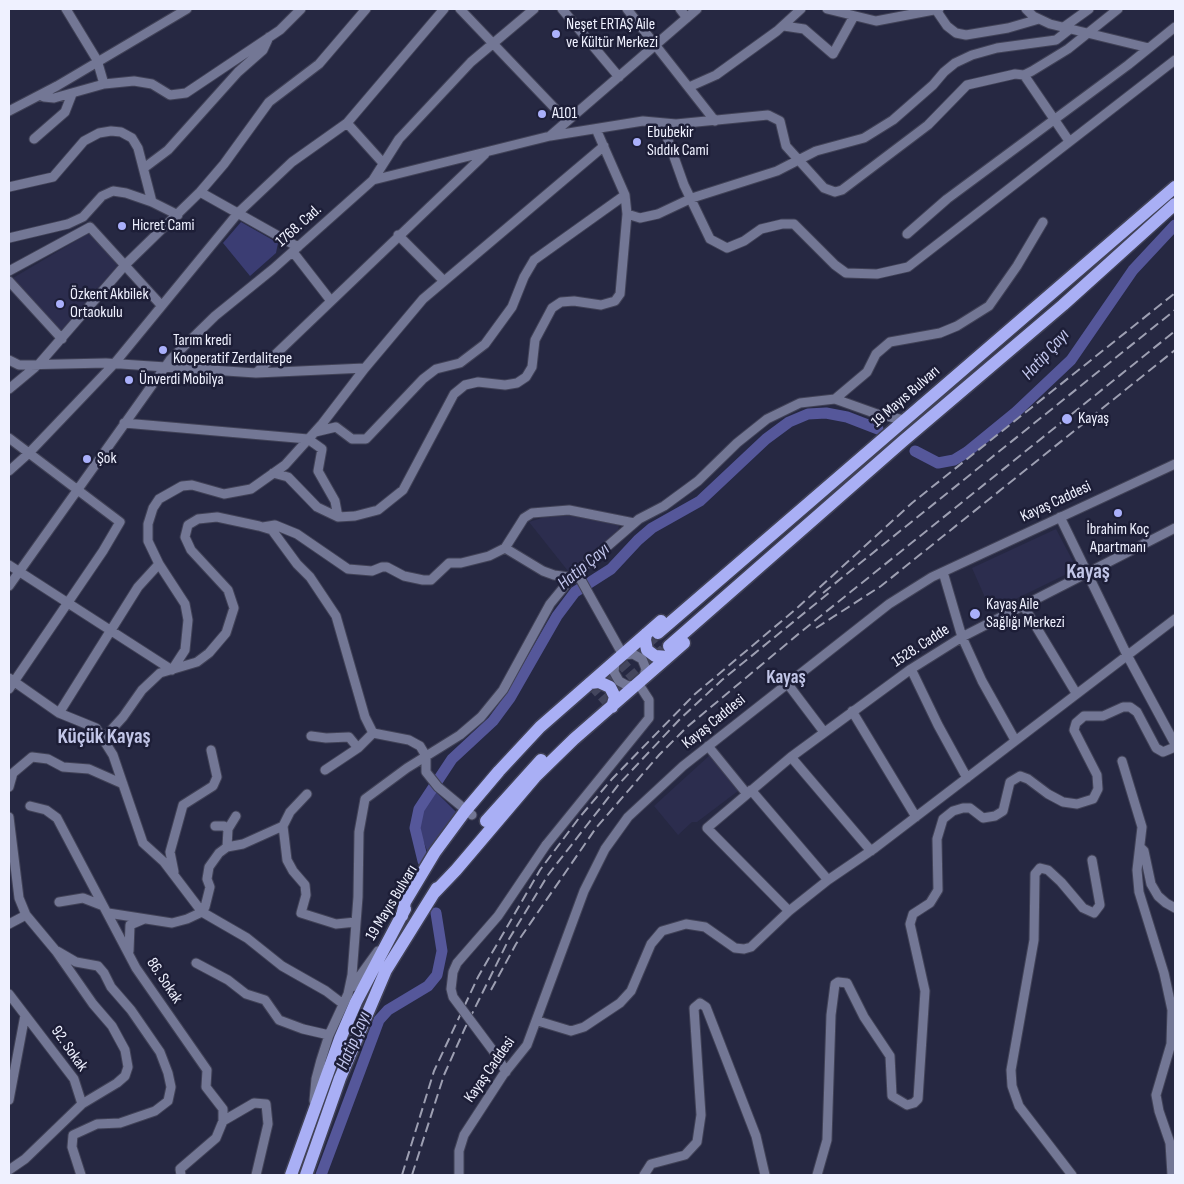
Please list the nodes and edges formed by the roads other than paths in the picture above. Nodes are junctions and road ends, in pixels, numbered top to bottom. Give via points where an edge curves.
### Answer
1 (66, 9) edge
2 (187, 9) edge
3 (301, 9) edge
4 (366, 9) edge
5 (444, 9) edge
6 (460, 9) edge
7 (534, 9) edge
8 (562, 9) edge
9 (627, 9) edge
10 (680, 9) edge
11 (697, 9) edge
12 (801, 9) edge
13 (827, 9) edge
14 (937, 9) edge
15 (1026, 9) edge
16 (1089, 9) edge
17 (1118, 9) edge
18 (854, 16) junction
19 (687, 18) junction
20 (1039, 19) junction
21 (784, 26) junction
22 (1175, 27) edge
23 (1067, 28) junction
24 (1088, 32) junction
25 (269, 37) junction
26 (492, 44) junction
27 (657, 44) junction
28 (1149, 48) junction
29 (97, 60) junction
30 (1175, 60) edge
31 (1024, 75) junction
32 (619, 77) junction
33 (104, 84) junction
34 (689, 87) junction
35 (72, 94) junction
36 (40, 95) junction
37 (9, 111) edge
38 (1054, 120) junction
39 (567, 121) junction
40 (715, 121) junction
41 (347, 123) junction
42 (662, 123) junction
43 (596, 129) junction
44 (550, 136) junction
45 (34, 139) dead end
46 (1069, 141) junction
47 (604, 146) junction
48 (487, 152) junction
49 (799, 160) junction
50 (383, 163) junction
51 (144, 168) junction
52 (373, 180) junction
53 (9, 187) edge
54 (1173, 188) edge
55 (200, 192) junction
56 (625, 195) junction
57 (692, 198) junction
58 (152, 202) junction
59 (1174, 206) edge
60 (238, 213) junction
61 (627, 214) junction
62 (178, 215) junction
63 (1043, 222) dead end
64 (907, 234) dead end
65 (398, 235) junction
66 (9, 238) edge
67 (295, 249) junction
68 (126, 264) junction
69 (9, 271) edge
70 (9, 281) edge
71 (444, 282) junction
72 (331, 300) junction
73 (161, 305) junction
74 (62, 339) junction
75 (9, 360) edge
76 (39, 364) junction
77 (114, 364) junction
78 (365, 368) junction
79 (164, 369) junction
80 (256, 373) junction
81 (9, 389) edge
82 (835, 399) junction
83 (904, 420) junction
84 (124, 423) junction
85 (312, 436) junction
86 (9, 438) edge
87 (29, 453) junction
88 (1175, 464) edge
89 (9, 470) edge
90 (273, 473) junction
91 (78, 489) junction
92 (338, 516) junction
93 (1060, 517) junction
94 (634, 523) junction
95 (263, 527) junction
96 (1175, 528) edge
97 (505, 548) junction
98 (159, 564) junction
99 (9, 565) edge
100 (19, 570) junction
101 (943, 572) junction
102 (1087, 573) junction
103 (579, 581) junction
104 (9, 586) edge
105 (69, 602) junction
106 (1023, 605) junction
107 (1175, 619) edge
108 (112, 630) junction
109 (652, 633) junction
110 (962, 637) junction
111 (668, 651) junction
112 (1127, 655) junction
113 (619, 658) junction
114 (911, 669) junction
115 (172, 670) junction
116 (639, 682) junction
117 (10, 683) edge
118 (787, 683) junction
119 (590, 687) junction
120 (1076, 693) junction
121 (607, 705) junction
122 (852, 711) junction
123 (59, 713) junction
124 (373, 732) junction
125 (824, 732) junction
126 (311, 736) dead end
127 (103, 739) junction
128 (1015, 740) junction
129 (708, 746) junction
130 (1175, 746) edge
131 (358, 748) junction
132 (211, 750) dead end
133 (426, 756) junction
134 (791, 757) junction
135 (1122, 761) dead end
136 (326, 770) dead end
137 (967, 778) junction
138 (123, 784) junction
139 (9, 787) edge
140 (749, 792) junction
141 (307, 794) dead end
142 (30, 806) dead end
143 (469, 812) junction
144 (236, 816) dead end
145 (916, 816) junction
146 (9, 817) edge
147 (215, 826) dead end
148 (283, 826) junction
149 (228, 829) junction
150 (227, 847) junction
151 (1140, 847) junction
152 (871, 850) junction
153 (435, 859) junction
154 (1092, 860) dead end
155 (177, 879) junction
156 (828, 880) junction
157 (59, 902) dead end
158 (101, 904) junction
159 (1175, 908) edge
160 (789, 911) junction
161 (202, 912) junction
162 (108, 913) junction
163 (26, 914) junction
164 (402, 916) junction
165 (147, 918) junction
166 (356, 922) junction
167 (9, 924) edge
168 (389, 938) junction
169 (56, 951) junction
170 (129, 952) junction
171 (354, 957) junction
172 (196, 963) dead end
173 (366, 966) junction
174 (9, 994) edge
175 (348, 994) junction
176 (343, 1004) junction
177 (25, 1015) junction
178 (538, 1021) junction
179 (329, 1035) junction
180 (12, 1070) edge
181 (506, 1072) junction
182 (9, 1100) edge
183 (82, 1104) junction
184 (312, 1117) junction
185 (223, 1121) junction
186 (9, 1170) edge
187 (81, 1175) edge
188 (181, 1175) edge
189 (256, 1175) edge
190 (291, 1175) edge
191 (306, 1175) edge
192 (459, 1175) edge
193 (644, 1175) edge
194 (765, 1175) edge
195 (817, 1175) edge
196 (1072, 1175) edge
197 (1172, 1175) edge

1 - 29 street
2 - 29 street
3 - 25 street
4 - 55 street via 320,64 270,102
5 - 41 street
6 - 26 street
7 - 26 street
8 - 32 street
9 - 27 street
10 - 19 street
11 - 19 street, 1768. Cad.
12 - 21 street
13 - 18 street
14 - 18 street via 876,21
14 - 20 street via 947,26 966,35
15 - 20 street
16 - 23 street
17 - 24 street
18 - 21 street via 833,54 804,29
19 - 27 street, 1768. Cad.
20 - 23 street
21 - 34 street via 716,75
22 - 28 street
23 - 24 street
23 - 49 street via 1056,40 972,54 954,63 933,86 864,138 816,151
24 - 28 street
24 - 31 street
25 - 33 street via 186,93 170,95 144,81
25 - 51 street via 263,50 238,72 168,150
26 - 39 street
26 - 50 street via 399,139
27 - 32 street, 1768. Cad.
27 - 34 street
28 - 38 street
29 - 33 street
29 - 36 street
30 - 46 street
31 - 38 street
31 - 49 street via 1015,74 967,85 928,125 842,190 835,192 824,188
32 - 39 street, 1768. Cad.
33 - 35 street
34 - 40 street
35 - 36 street via 47,98
35 - 45 street via 64,112
36 - 37 street
38 - 46 street
38 - 64 street via 947,199
39 - 44 street, 1768. Cad.
40 - 42 street
40 - 49 street via 775,117 780,121 786,146
41 - 50 street
41 - 60 street via 292,162
42 - 43 street via 643,121
42 - 57 street via 684,185
43 - 44 street
43 - 47 street
44 - 48 street, 1768. Cad.
46 - 57 street via 908,267 877,274 846,273 794,224 761,230 727,248 710,239
47 - 56 street
47 - 71 street
48 - 52 street, 1768. Cad.
48 - 65 street
49 - 57 street via 750,181
50 - 52 street
51 - 53 street via 132,138 122,132 111,131 84,141 53,177
51 - 58 street
52 - 67 street, 1768. Cad.
54 - 83 highway, 19 Mayıs Bulvarı
55 - 60 street
55 - 62 street
56 - 61 street
56 - 85 street via 534,260 512,307 485,344 465,360 436,369 423,379 366,438 352,439 336,427
57 - 61 street via 658,214 640,218
58 - 62 street
58 - 66 street via 113,191 68,224
59 - 111 highway, 19 Mayıs Bulvarı via 898,445
60 - 67 street
60 - 73 street
61 - 92 street via 620,294 615,301 600,305 560,302 552,308 535,340 532,367 526,377 505,385 478,382 465,385 454,394 403,490 378,510 355,516
62 - 68 street
63 - 82 street via 1004,288 989,306 940,333 890,342 876,354 867,372
65 - 71 street
65 - 72 street
67 - 72 street
67 - 79 street, 1768. Cad. via 215,316
68 - 69 street via 90,227
68 - 73 street
68 - 74 street
70 - 74 street
71 - 78 street via 424,299
72 - 80 street
73 - 77 street
74 - 76 street
75 - 76 street via 19,366
76 - 77 street
76 - 81 street
77 - 79 street
77 - 87 street
78 - 80 street
78 - 85 street
79 - 80 street
79 - 84 street, 1768. Cad.
82 - 83 street
82 - 94 street via 800,404 767,419 698,480 664,506
83 - 109 highway, 19 Mayıs Bulvarı
84 - 85 street
84 - 91 street, 1768. Cad.
85 - 90 street
85 - 92 street via 322,449 318,471 335,501
86 - 87 street
87 - 89 street
87 - 91 street
88 - 93 street, Kayaş Caddesi
90 - 92 street via 288,477 317,507
90 - 98 street via 251,489 224,494 192,485 171,491 160,499 150,513 147,529 148,540
91 - 100 street, 1768. Cad.
91 - 105 street via 120,522
93 - 101 street, Kayaş Caddesi
93 - 102 street
94 - 97 street via 569,510 532,513 524,518
94 - 103 street via 581,570
95 - 97 street via 275,525 296,534 348,569 372,571 382,566 423,580 431,580 449,563 488,556
95 - 115 street via 217,517 198,519 188,525 185,537 191,550 228,590 234,608 226,633 209,653 196,662
95 - 124 street via 272,530 336,616 365,717
96 - 102 street, 1528. Cadde
97 - 103 street via 544,571
98 - 108 street via 138,587
98 - 115 street via 180,593 188,620 184,650
99 - 100 street
100 - 104 street, 1768. Cad.
100 - 105 street
101 - 110 street
101 - 118 street, Kayaş Caddesi via 889,604
102 - 106 street, 1528. Cadde
102 - 112 street
103 - 113 street
103 - 133 street via 550,604 503,690 481,717
105 - 108 street
105 - 117 street
106 - 110 street, 1528. Cadde
106 - 120 street
107 - 112 street
108 - 115 street
108 - 123 street
109 - 111 highway via 645,640 647,650 655,656
109 - 113 highway, 19 Mayıs Bulvarı
110 - 114 street, 1528. Cadde
110 - 128 street
111 - 116 highway, 19 Mayıs Bulvarı
112 - 120 street
112 - 130 street
113 - 116 street via 614,672 619,681 628,686
113 - 116 street via 633,654 642,659 646,669
113 - 119 highway, 19 Mayıs Bulvarı
114 - 122 street, 1528. Cadde
114 - 137 street
115 - 127 street via 160,673 142,690
116 - 121 highway, 19 Mayıs Bulvarı
116 - 181 street, bridge via 649,700 649,718 546,845 492,925 452,972 453,997
117 - 123 street
118 - 125 street
118 - 129 street, Kayaş Caddesi
119 - 121 highway via 599,682 610,688 615,697
119 - 143 highway, 19 Mayıs Bulvarı via 540,727
120 - 128 street
121 - 191 highway, 19 Mayıs Bulvarı via 535,777 434,893 416,920 386,970 367,1014 340,1078
122 - 125 street, 1528. Cadde
122 - 145 street
123 - 127 street via 96,728
124 - 131 street
124 - 133 street via 409,740 420,746
125 - 134 street, 1528. Cadde
126 - 131 street via 349,738
127 - 138 street via 113,755
128 - 137 street
129 - 140 street
129 - 178 street, Kayaş Caddesi via 661,785 614,834 584,891
130 - 195 street via 1163,752 1156,748 1137,712 1130,707 1104,716 1084,716 1074,730 1097,775 1098,790 1093,799 1082,803 1063,802 1020,776 1010,782 1003,811 996,816 983,818 970,808 963,808 943,819 937,839 938,890 930,903 913,914 910,924 924,991 918,1099 907,1105 892,1096 890,1056 864,1017 847,983 835,984 827,1140
131 - 136 street
132 - 155 street via 218,777 213,786 183,806 171,843 171,862
133 - 143 street via 426,772
133 - 166 street via 366,799 359,832
134 - 140 street, 1528. Cadde
134 - 152 street
135 - 151 street via 1141,822
137 - 145 street
138 - 139 street via 89,768 63,767 32,757 13,773
138 - 155 street via 144,843
140 - 156 street
140 - 160 street, 1528. Cadde via 707,828
141 - 148 street via 290,812
142 - 158 street, 86. Sokak via 46,810 58,818
143 - 153 highway, 19 Mayıs Bulvarı
144 - 149 street
145 - 152 street
146 - 163 street via 19,898
147 - 149 street
148 - 150 street via 243,844
148 - 166 street via 287,860 305,885 301,913 336,924
149 - 150 street
150 - 161 street via 209,867 207,879 210,887
151 - 159 street via 1155,890 1162,900
151 - 197 street via 1139,892 1172,1010 1171,1044 1156,1095 1170,1143
152 - 156 street
153 - 164 highway, 19 Mayıs Bulvarı
153 - 164 highway via 405,902
154 - 196 street via 1100,904 1094,913 1083,908 1048,870 1040,868 1035,874 1034,940 1011,1070 1019,1106
155 - 161 street
156 - 160 street
157 - 158 street via 83,898
158 - 162 street, 86. Sokak
160 - 178 street via 751,947 744,949 735,948 705,927 686,924 662,931 652,944 631,991 620,1002 584,1027 571,1031
161 - 165 street via 172,923
161 - 176 street via 247,938 282,966
162 - 165 street
162 - 170 street, 86. Sokak
163 - 167 street
163 - 169 street
164 - 168 highway, 19 Mayıs Bulvarı
165 - 170 street via 130,925
166 - 171 street
168 - 173 street
168 - 184 highway, 19 Mayıs Bulvarı via 340,1039
169 - 183 street via 112,1026 125,1050 128,1066 125,1076 117,1084
169 - 187 street via 76,962 98,966 104,973 160,1052 171,1087 168,1101 155,1111 120,1123 97,1124 73,1135 74,1154
170 - 185 street, 86. Sokak via 136,968 207,1070 206,1087 223,1109
171 - 173 street
171 - 175 street
172 - 179 street via 246,994 265,1000 280,1020
173 - 175 street
174 - 177 street, 92. Sokak
175 - 176 street
176 - 179 street
177 - 180 street, 92. Sokak
177 - 183 street, 92. Sokak via 74,1079
178 - 181 street, Kayaş Caddesi via 527,1045
179 - 184 street via 316,1079
180 - 182 street, 92. Sokak
181 - 192 street, Kayaş Caddesi via 464,1135 459,1151
183 - 186 street via 25,1159
184 - 190 highway, 19 Mayıs Bulvarı
185 - 188 street via 216,1138 180,1168
185 - 189 street via 254,1103 266,1104 268,1124
193 - 194 street via 651,1164 685,1154 697,1142 700,1105 694,1008 700,1003 706,1007 756,1136

